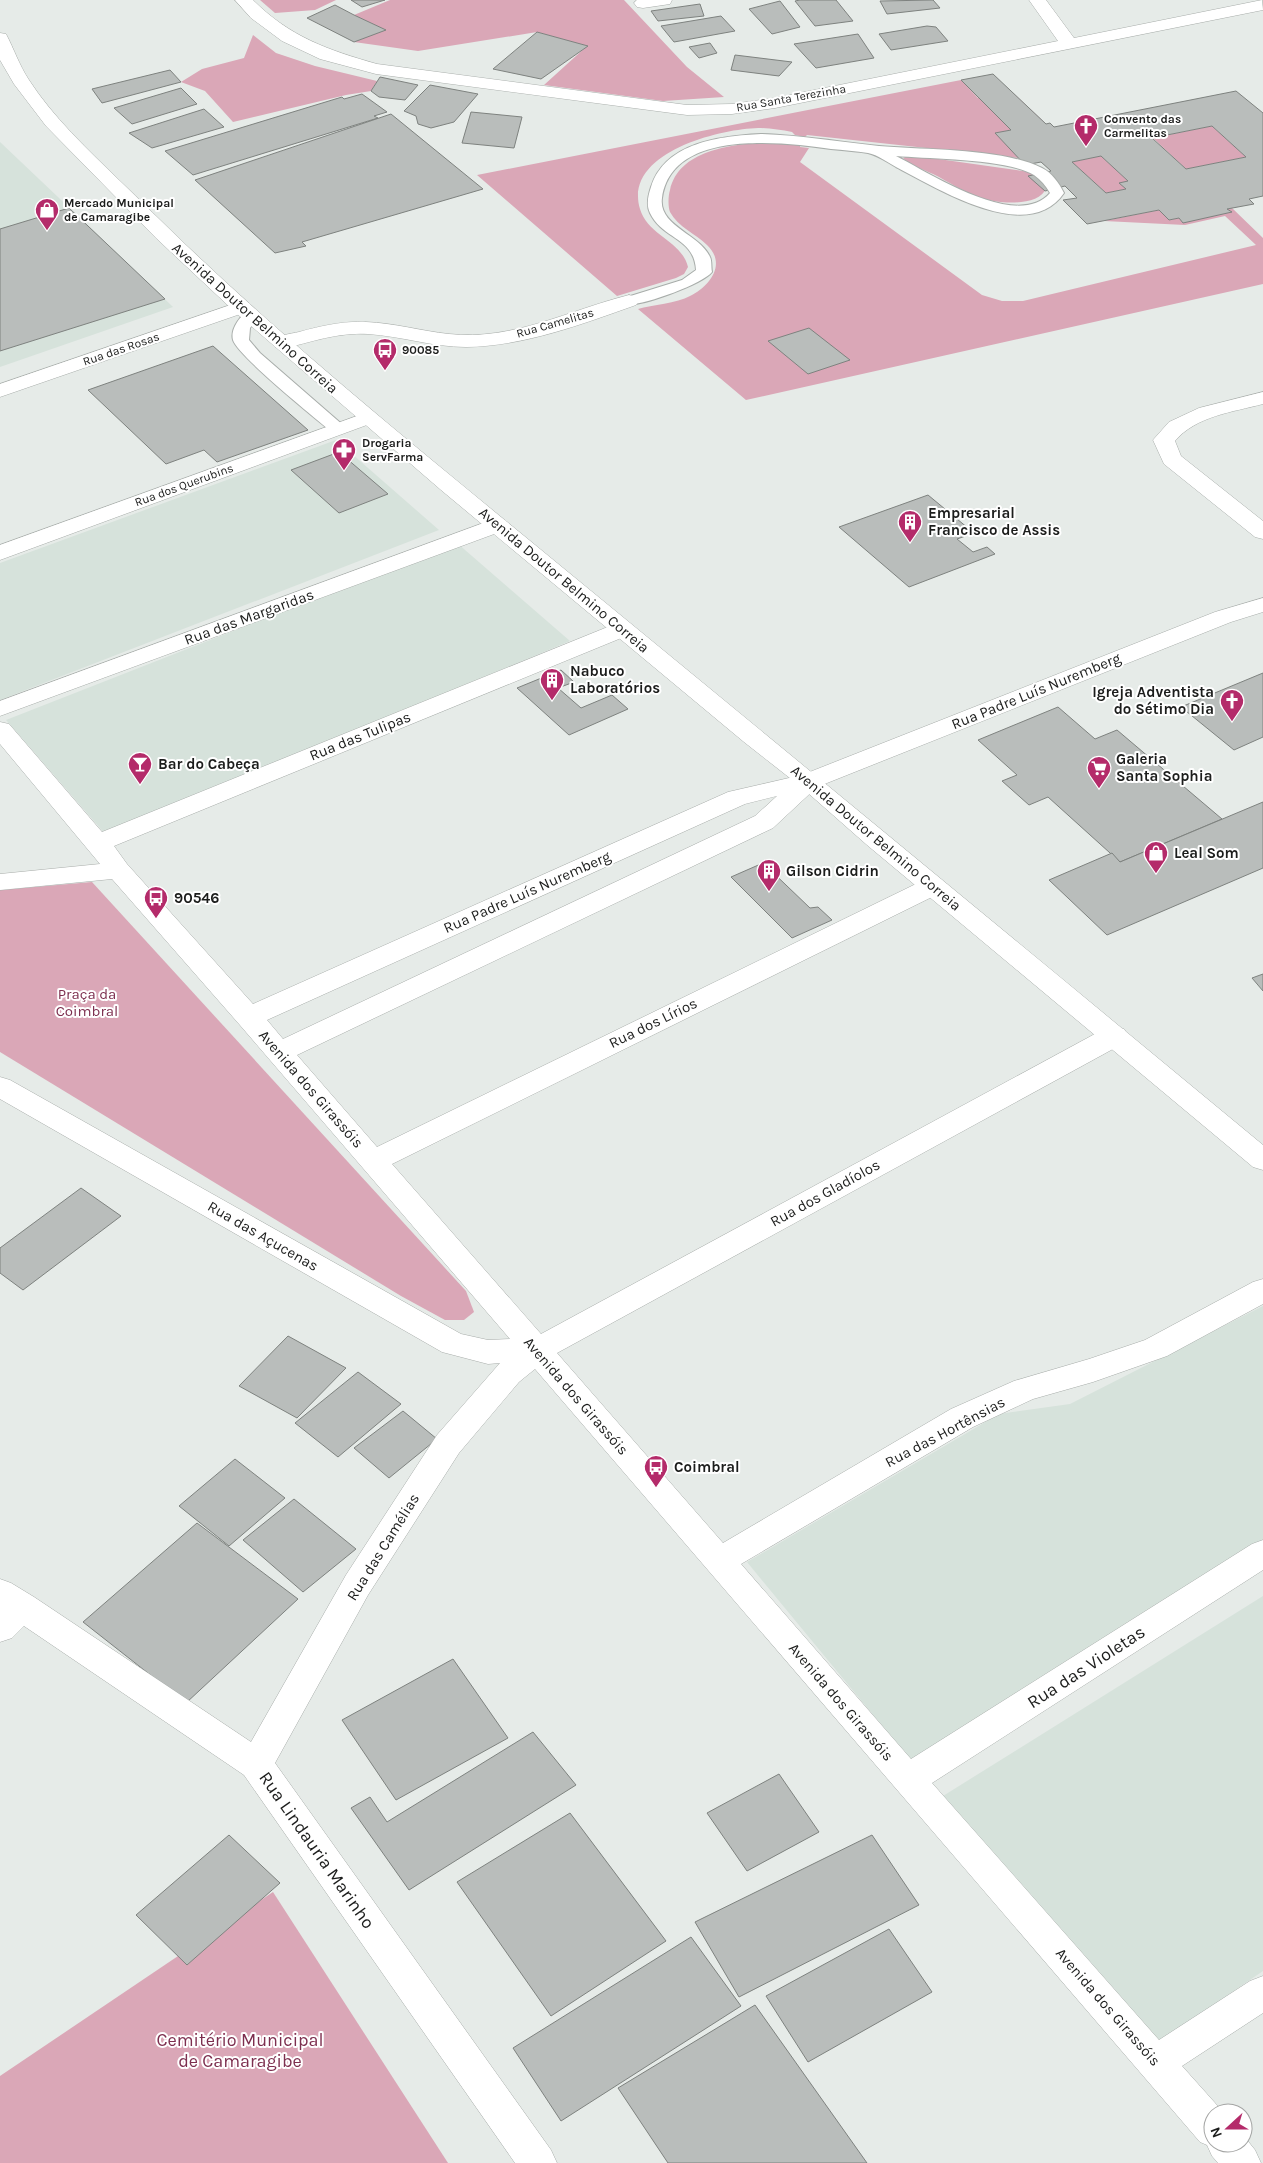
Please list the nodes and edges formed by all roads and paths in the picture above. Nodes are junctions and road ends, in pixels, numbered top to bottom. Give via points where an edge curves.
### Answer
1 (243, 0) edge
2 (664, 0) edge
3 (1037, 0) edge
4 (643, 3) dead end
5 (1263, 5) edge
6 (0, 38) edge
7 (1070, 45) junction
8 (872, 150) junction
9 (629, 302) joint
10 (247, 311) junction
11 (282, 343) junction
12 (0, 390) edge
13 (1263, 398) edge
14 (368, 418) junction
15 (338, 429) junction
16 (497, 525) junction
17 (1263, 532) edge
18 (0, 553) edge
19 (1263, 605) edge
20 (623, 628) junction
21 (0, 709) edge
22 (0, 729) edge
23 (809, 781) junction
24 (98, 843) junction
25 (118, 870) junction
26 (0, 882) edge
27 (933, 886) junction
28 (249, 1017) junction
29 (1114, 1036) junction
30 (279, 1052) junction
31 (0, 1087) edge
32 (1263, 1160) edge
33 (373, 1161) junction
34 (1263, 1290) edge
35 (537, 1350) junction
36 (1263, 1553) edge
37 (719, 1561) junction
38 (7, 1609) edge
39 (256, 1764) junction
40 (908, 1780) junction
41 (1263, 1993) edge
42 (1157, 2062) junction
43 (1203, 2117) edge
44 (1234, 2153) edge
45 (538, 2163) edge
46 (1242, 2163) edge

1 - 7 street, Rua Santa Terezinha via 288,37 326,55 376,69 687,110 732,109 775,103
2 - 4 street
3 - 7 street
5 - 7 street, Rua Santa Terezinha
6 - 10 street, Avenida Doutor Belmino Correia via 4,53 25,88 74,145 167,239
8 - 8 lane via 992,207 1051,207 1057,193 1039,172 1020,165
8 - 9 lane, Rua Camelitas via 765,137 719,142 691,151 668,170 659,184 654,210 667,225 700,251 706,262 704,272 687,283
9 - 11 street, Rua Camelitas via 534,332 495,339 438,340 380,329 353,328 324,331
10 - 11 street, Avenida Doutor Belmino Correia
10 - 12 street, Rua das Rosas
10 - 15 lane via 241,340 254,356
11 - 14 street, Avenida Doutor Belmino Correia
13 - 17 street via 1206,412 1176,426 1164,440 1172,458
14 - 15 street, Rua dos Querubins
14 - 16 street, Avenida Doutor Belmino Correia
15 - 18 street, Rua dos Querubins
16 - 20 street, Avenida Doutor Belmino Correia
16 - 21 street, Rua das Margaridas
19 - 23 street, Rua Padre Luís Nuremberg via 1223,617
20 - 23 street, Avenida Doutor Belmino Correia
20 - 24 street, Rua das Tulipas
22 - 24 street, Avenida dos Girassóis
23 - 27 street, Avenida Doutor Belmino Correia
23 - 28 street, Rua Padre Luís Nuremberg via 737,798
23 - 30 street, Rua Padre Luís Nuremberg via 764,822
24 - 25 street, Avenida dos Girassóis
25 - 26 street
25 - 28 street, Avenida dos Girassóis
27 - 29 street, Avenida Doutor Belmino Correia
27 - 33 street, Rua dos Lírios
28 - 30 street, Avenida dos Girassóis
29 - 32 street, Avenida Doutor Belmino Correia
29 - 35 street, Rua dos Gladíolos
30 - 33 street, Avenida dos Girassóis
31 - 35 street, Rua das Açucenas via 453,1344 488,1352
33 - 35 street, Avenida dos Girassóis
34 - 37 street, Rua das Hortênsias via 1156,1348 1025,1389 962,1418
35 - 37 street, Avenida dos Girassóis
35 - 39 street, Rua das Camélias via 508,1374 448,1444 357,1585
36 - 40 street, Rua das Violetas
37 - 40 street, Avenida dos Girassóis
38 - 39 street, Rua Lindauria Marinho
39 - 45 street, Rua Lindauria Marinho
40 - 42 street, Avenida dos Girassóis
41 - 42 street
42 - 43 street, Avenida dos Girassóis
44 - 46 street

